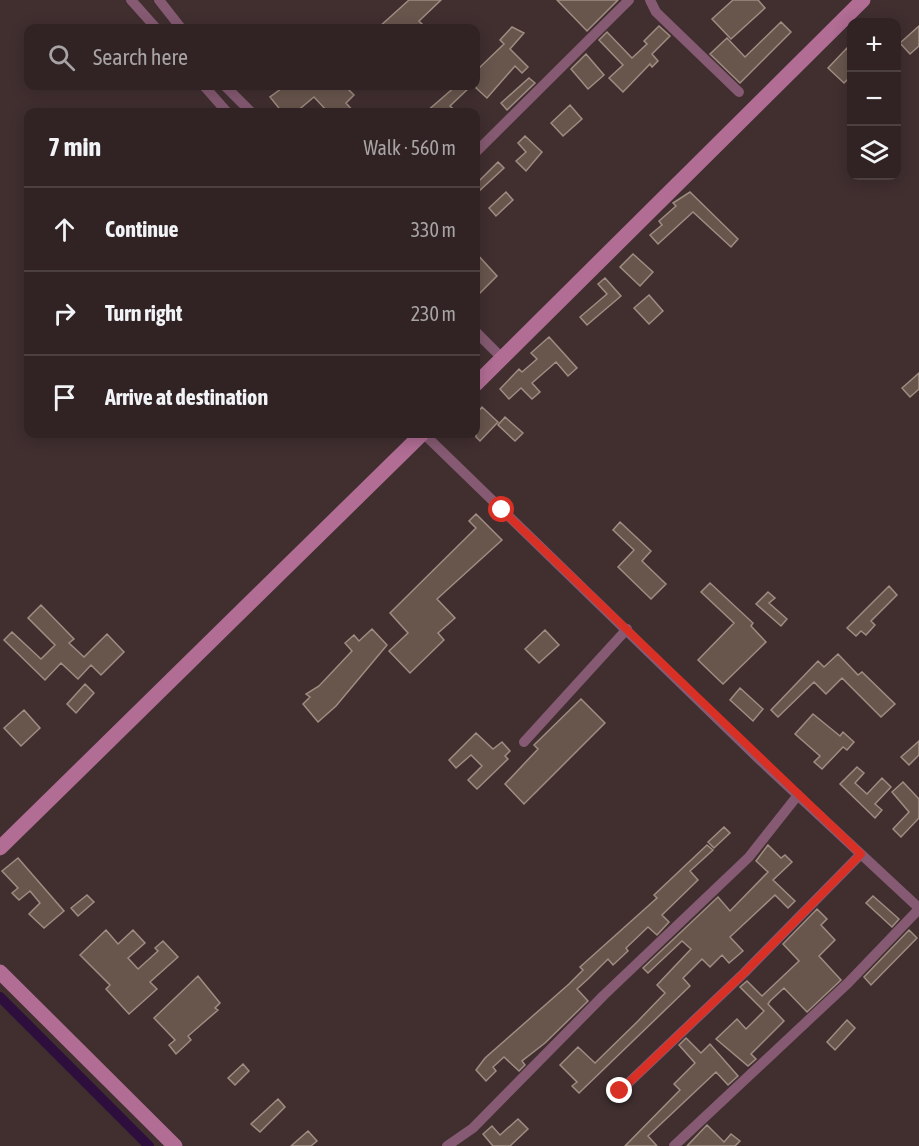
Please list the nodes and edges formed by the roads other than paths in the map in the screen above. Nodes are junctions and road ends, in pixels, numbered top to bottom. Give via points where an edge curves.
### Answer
1 (131, 0) edge
2 (159, 0) edge
3 (629, 0) edge
4 (650, 0) edge
5 (863, 0) edge
6 (152, 24) edge
7 (178, 24) edge
8 (208, 90) edge
9 (229, 90) edge
10 (739, 92) dead end
11 (223, 108) edge
12 (247, 108) edge
13 (480, 148) edge
14 (480, 336) edge
15 (502, 358) junction
16 (480, 380) edge
17 (419, 438) edge
18 (427, 438) edge
19 (627, 629) junction
20 (524, 742) dead end
21 (798, 795) junction
22 (0, 848) edge
23 (861, 854) junction
24 (919, 908) edge
25 (0, 972) edge
26 (620, 1091) dead end
27 (176, 1146) edge
28 (447, 1146) edge
29 (674, 1146) edge

1 - 6 street
2 - 7 street
3 - 13 street
4 - 10 street via 656,12
5 - 15 street
8 - 11 street
9 - 12 street
14 - 15 street
15 - 16 street
17 - 22 street
18 - 19 street
19 - 20 street
19 - 21 street
21 - 23 street
21 - 28 street via 749,857 604,995 473,1128
23 - 24 street
23 - 26 street
24 - 29 street via 848,982
25 - 27 street

